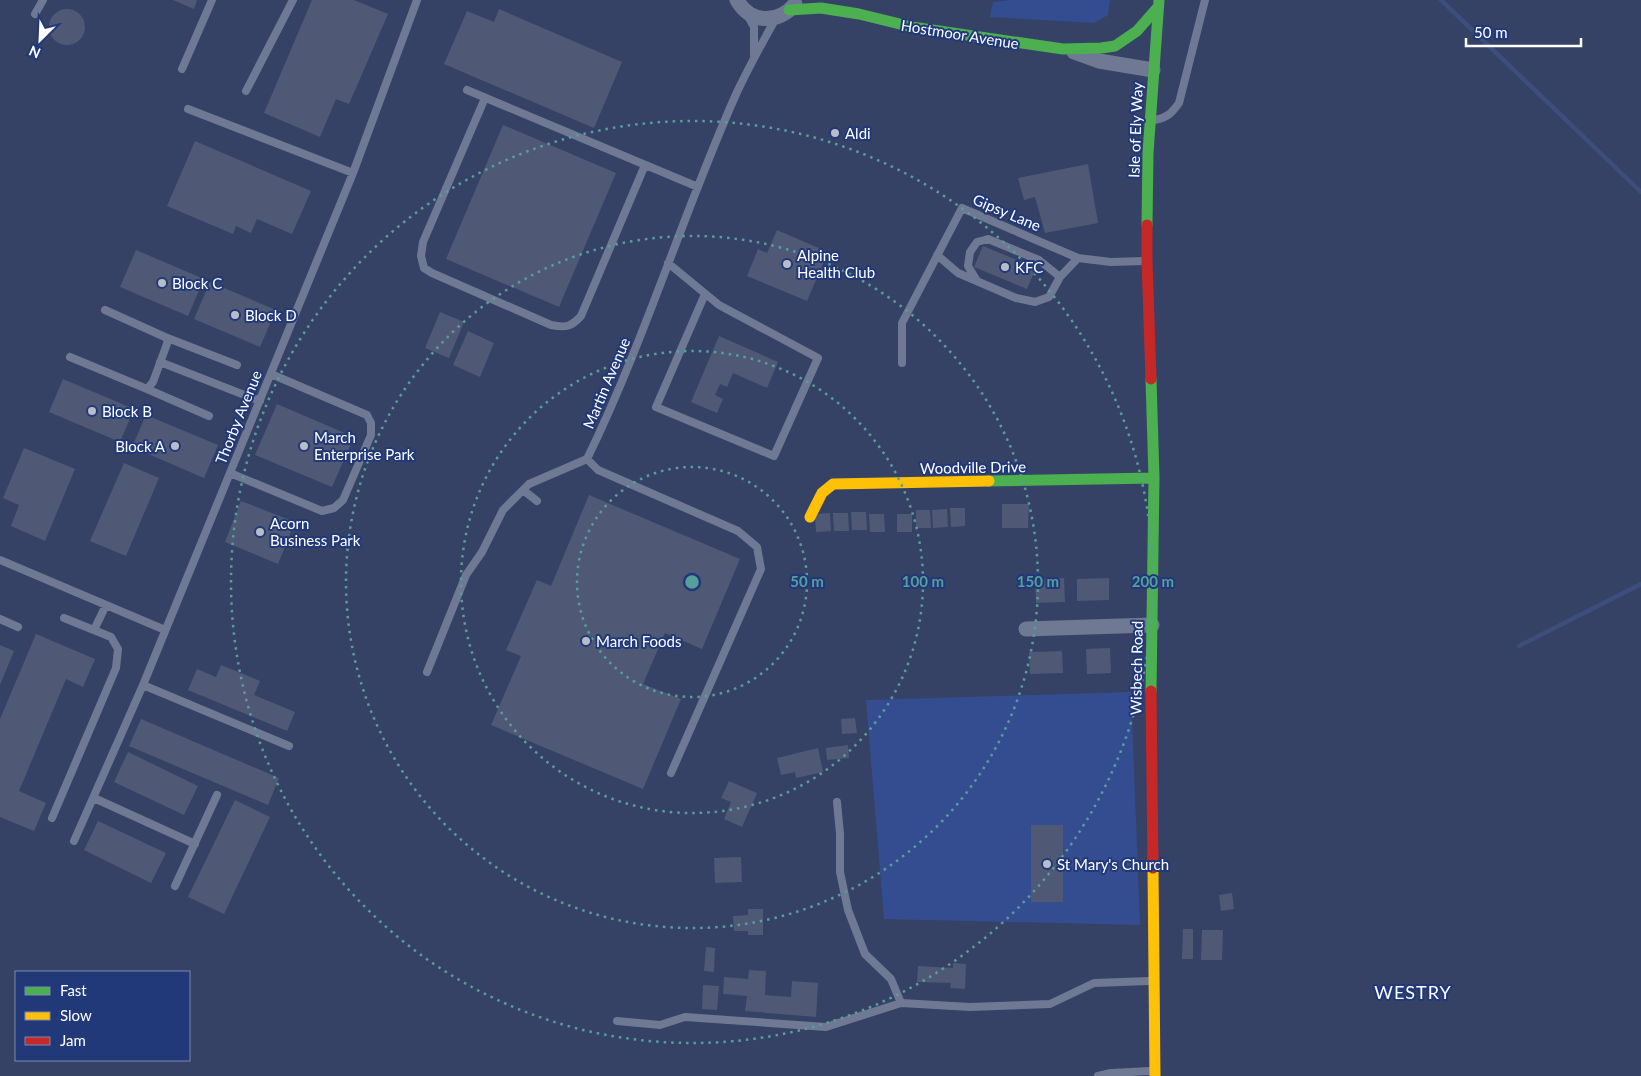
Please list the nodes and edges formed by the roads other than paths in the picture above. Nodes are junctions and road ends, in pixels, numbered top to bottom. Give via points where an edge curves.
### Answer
1 (43, 0) edge
2 (212, 0) edge
3 (293, 0) edge
4 (417, 0) edge
5 (838, 0) edge
6 (1205, 0) edge
7 (738, 4) edge
8 (1158, 4) edge
9 (793, 5) edge
10 (35, 14) dead end
11 (859, 14) junction
12 (776, 18) junction
13 (1063, 49) junction
14 (754, 58) junction
15 (182, 70) dead end
16 (1153, 70) junction
17 (467, 90) dead end
18 (246, 91) dead end
19 (485, 98) junction
20 (188, 109) dead end
21 (1150, 120) junction
22 (645, 165) junction
23 (353, 173) junction
24 (698, 187) junction
25 (937, 255) junction
26 (1078, 258) junction
27 (1147, 261) junction
28 (668, 263) junction
29 (1060, 277) junction
30 (977, 282) junction
31 (705, 294) junction
32 (105, 310) dead end
33 (165, 337) junction
34 (70, 357) dead end
35 (160, 362) junction
36 (902, 363) dead end
37 (237, 365) dead end
38 (271, 374) junction
39 (147, 389) junction
40 (260, 401) junction
41 (209, 416) dead end
42 (587, 459) junction
43 (230, 473) junction
44 (1154, 478) junction
45 (523, 490) junction
46 (538, 501) dead end
47 (810, 517) dead end
48 (0, 560) edge
49 (106, 605) junction
50 (64, 618) dead end
51 (0, 619) edge
52 (1152, 625) junction
53 (18, 627) dead end
54 (1026, 629) dead end
55 (94, 630) junction
56 (165, 630) junction
57 (427, 672) dead end
58 (143, 686) junction
59 (289, 746) dead end
60 (672, 773) dead end
61 (217, 795) dead end
62 (94, 798) junction
63 (837, 802) dead end
64 (52, 818) dead end
65 (74, 841) dead end
66 (195, 844) junction
67 (175, 886) dead end
68 (1153, 980) junction
69 (901, 1003) junction
70 (617, 1021) dead end
71 (1155, 1073) edge
72 (1098, 1076) edge

1 - 10 lane
2 - 15 lane
3 - 18 lane
4 - 23 lane, Thorby Avenue
5 - 11 street, Hostmoor Avenue
6 - 21 lane via 1179,103 1163,119
7 - 12 street via 760,18
7 - 14 lane, Martin Avenue via 754,27
8 - 13 main road, Hostmoor Avenue via 1137,31 1115,46
8 - 16 main road, Isle of Ely Way
9 - 11 main road, Hostmoor Avenue
9 - 12 street
11 - 13 main road, Hostmoor Avenue via 912,28
12 - 14 lane, Martin Avenue
13 - 16 street, Hostmoor Avenue via 1099,61
14 - 24 lane, Martin Avenue
16 - 21 main road, Isle of Ely Way
17 - 19 lane
19 - 22 lane
19 - 22 lane via 423,242 421,256 424,268 551,325 573,325 581,316
20 - 23 lane
21 - 27 main road, Isle of Ely Way
22 - 24 lane
23 - 38 lane, Thorby Avenue
24 - 28 lane, Martin Avenue
25 - 26 lane, Gipsy Lane via 962,208
25 - 30 lane via 958,273
25 - 36 lane, Gipsy Lane via 902,323
26 - 27 lane, Gipsy Lane via 1111,262
26 - 29 lane
27 - 44 main road, Wisbech Road
28 - 31 lane
28 - 42 lane, Martin Avenue via 611,410
29 - 30 lane via 1049,297 1035,302
29 - 30 lane via 1039,260 988,239 977,242 970,252 968,266
31 - 31 lane via 719,305 818,358 774,456 656,407
32 - 33 lane
33 - 35 lane via 168,342
33 - 37 lane
34 - 39 lane
35 - 39 lane
35 - 40 lane
38 - 40 lane, Thorby Avenue
38 - 43 lane via 367,414 371,435 343,500 322,512
39 - 41 lane
40 - 43 lane, Thorby Avenue
42 - 45 lane via 529,484
42 - 60 lane via 598,470 738,531 757,547 761,569
43 - 56 lane, Thorby Avenue
44 - 47 main road, Woodville Drive via 833,484 822,493
44 - 52 main road, Wisbech Road
45 - 46 lane
45 - 57 lane via 503,510 482,552 466,575
48 - 49 lane
49 - 55 lane
49 - 56 lane
50 - 55 lane
51 - 53 lane
52 - 54 street
52 - 68 main road, Wisbech Road
55 - 64 lane via 110,636 118,649 116,668
56 - 58 lane, Thorby Avenue
58 - 59 lane
58 - 62 lane, Thorby Avenue
61 - 66 lane
62 - 65 lane, Thorby Avenue
62 - 66 lane
63 - 69 lane via 840,872 848,910 865,954 891,979
66 - 67 lane
68 - 69 lane via 1094,983 1050,1004 970,1008
68 - 71 main road, Wisbech Road
69 - 70 lane via 826,1027 685,1017 660,1025
71 - 72 lane

